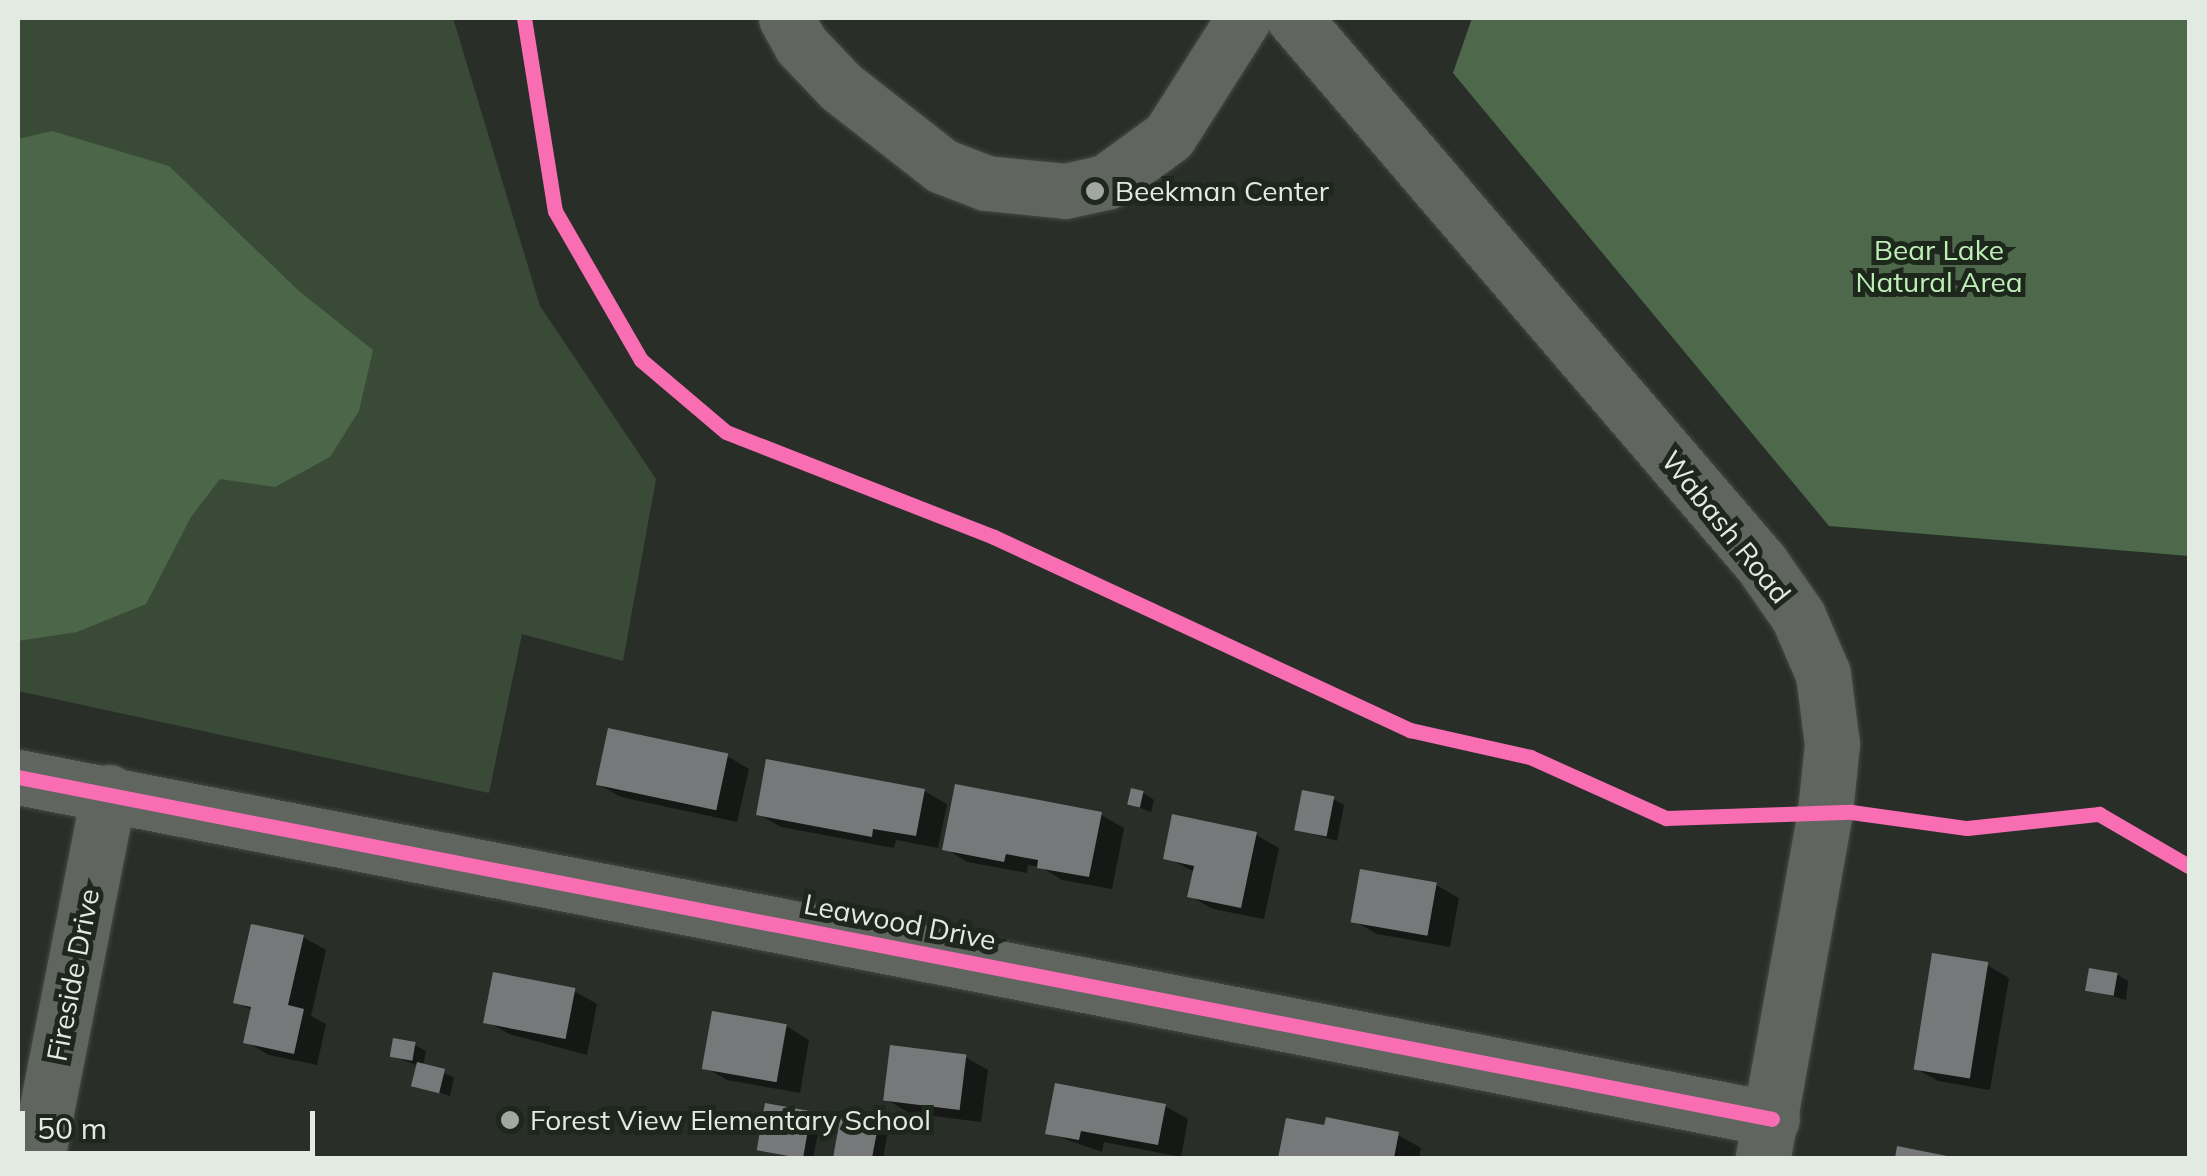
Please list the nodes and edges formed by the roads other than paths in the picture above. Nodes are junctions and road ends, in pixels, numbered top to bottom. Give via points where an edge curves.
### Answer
1 (786, 18) edge
2 (1244, 18) edge
3 (1294, 18) edge
4 (18, 777) edge
5 (109, 792) junction
6 (1767, 1139) edge
7 (37, 1158) edge

1 - 2 street via 840,87 942,166 986,183 1065,191 1106,182 1169,136
3 - 6 street, Wabash Road via 1761,563 1798,616 1823,674 1832,744
4 - 5 street, Leawood Drive
5 - 6 street, Leawood Drive
5 - 7 street, Fireside Drive

